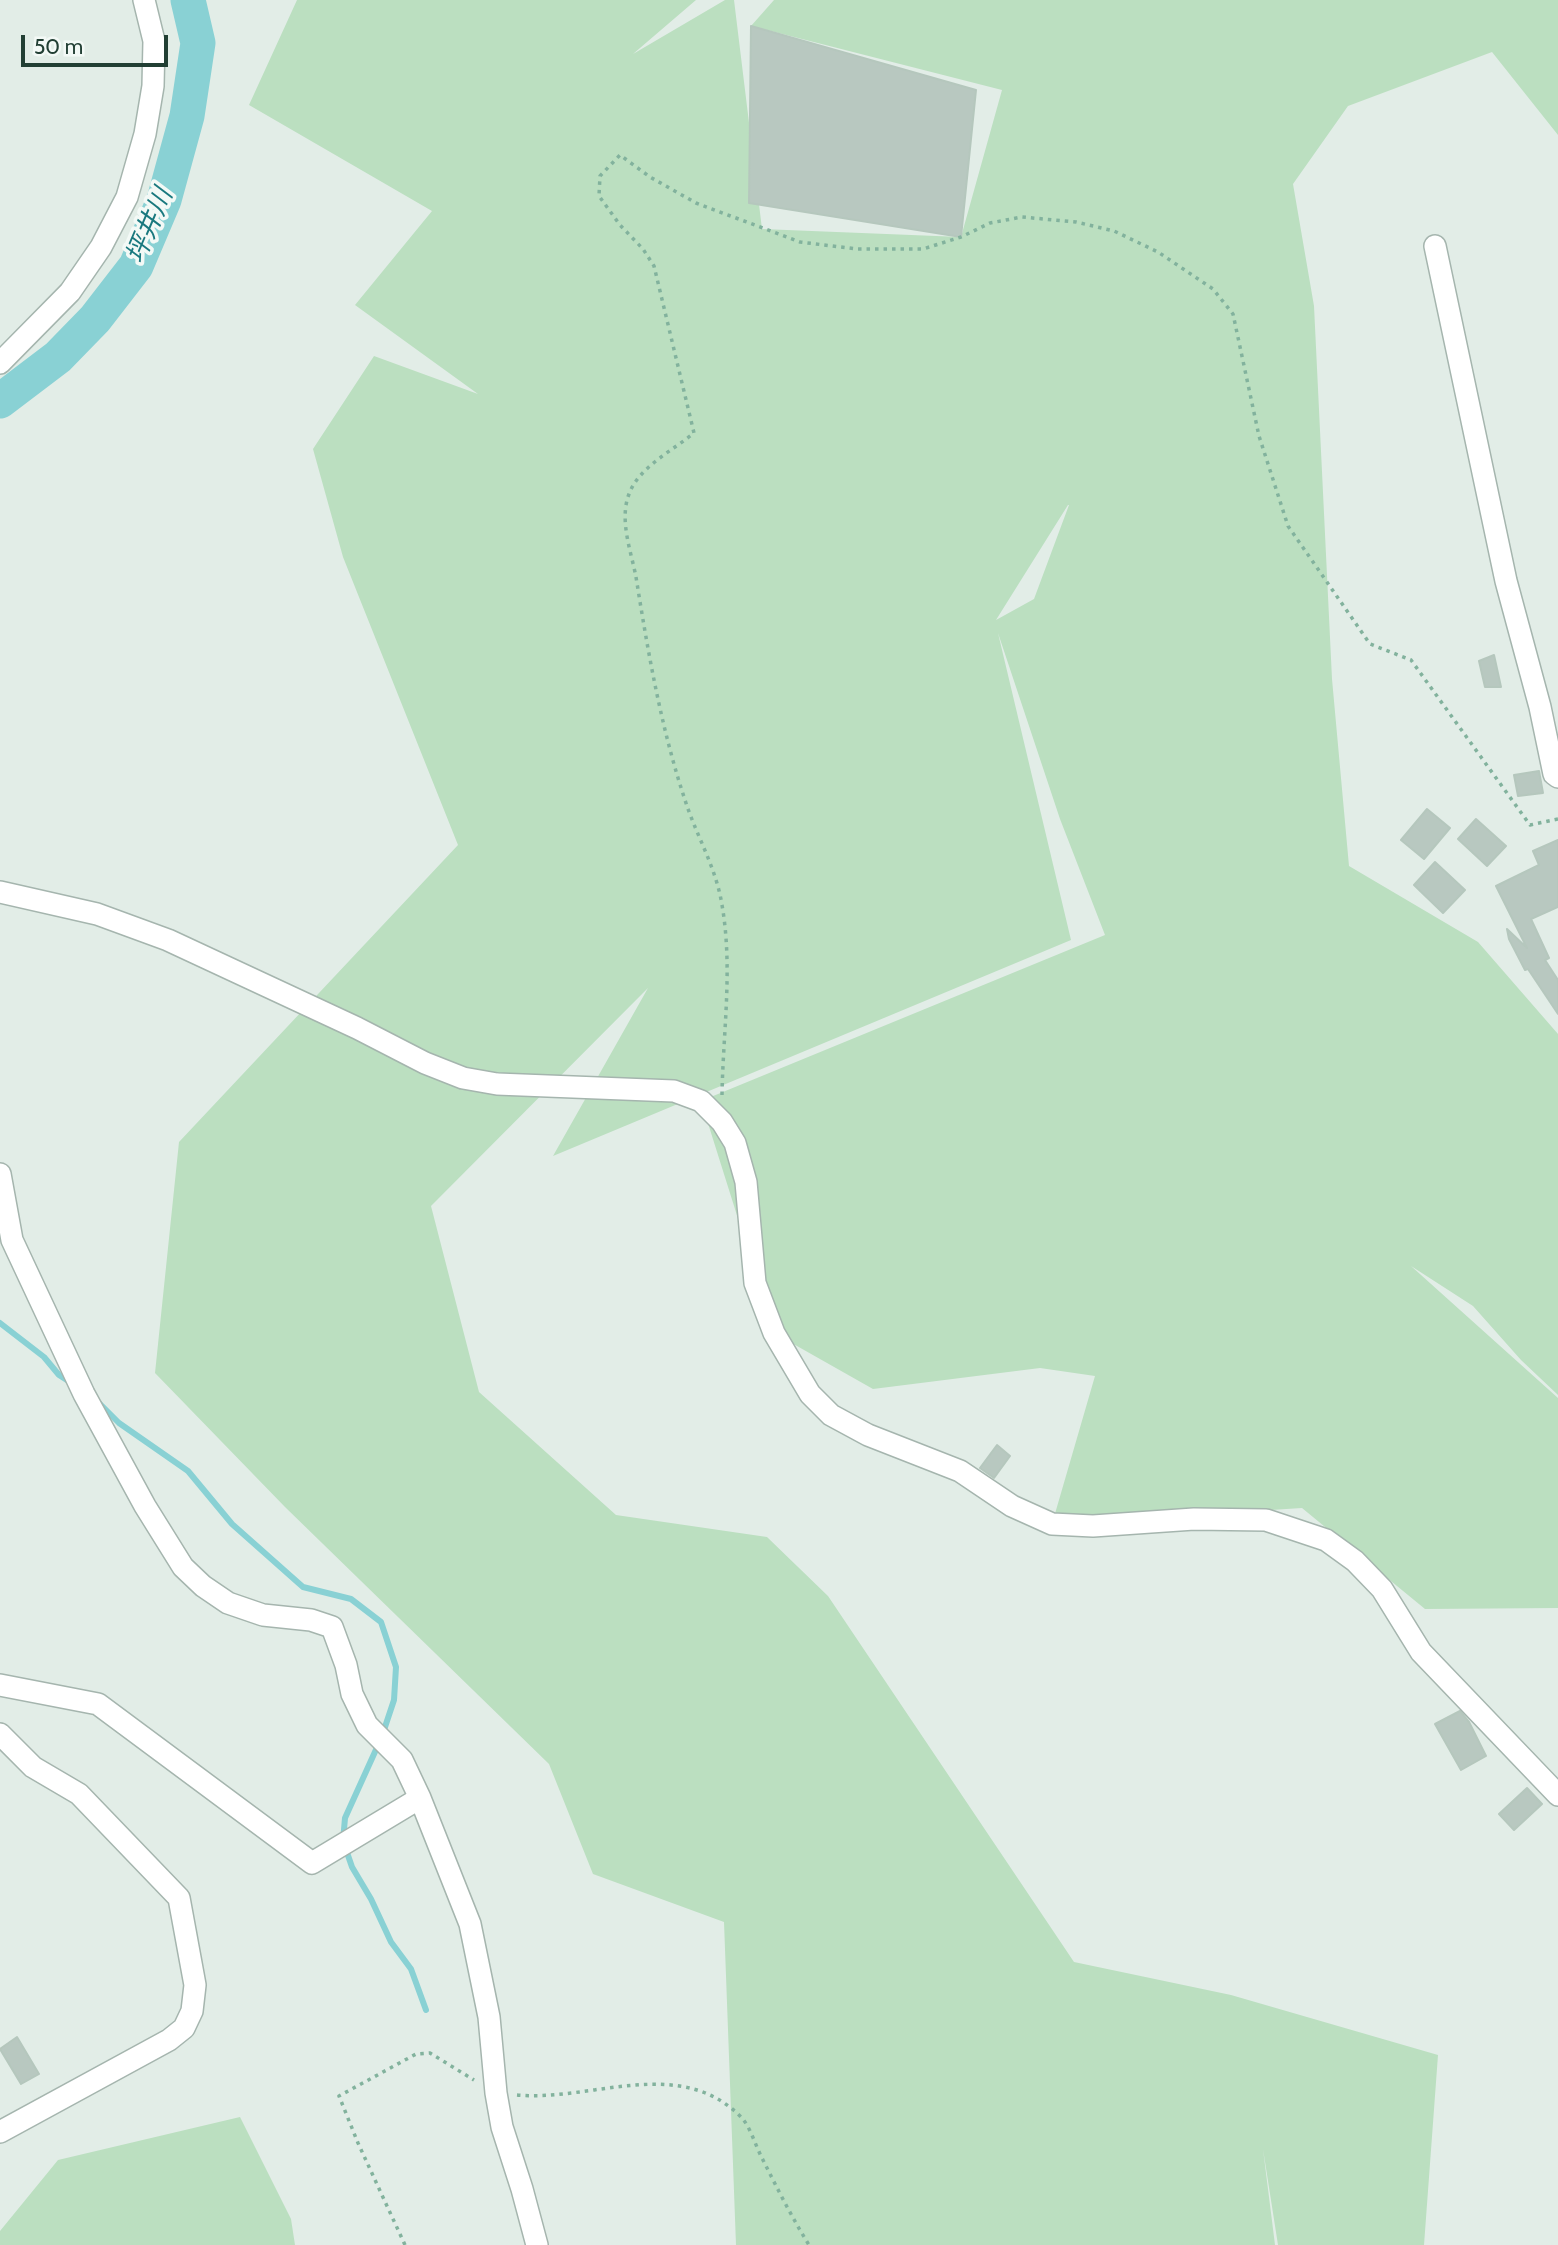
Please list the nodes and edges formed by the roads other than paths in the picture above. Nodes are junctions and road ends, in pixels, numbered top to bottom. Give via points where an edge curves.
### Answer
1 (144, 0) edge
2 (1435, 246) dead end
3 (0, 363) edge
4 (1558, 777) edge
5 (0, 892) edge
6 (0, 1174) edge
7 (0, 1685) edge
8 (0, 1734) edge
9 (1558, 1796) edge
10 (420, 1798) junction
11 (0, 2132) edge
12 (537, 2245) edge

1 - 3 street via 154,41 153,86 127,197 70,292
2 - 4 street via 1506,581
5 - 9 street via 97,914 168,940 463,1079 674,1091 701,1101 735,1143 746,1182 755,1283 774,1333 810,1394 831,1415 868,1435 960,1471 1012,1506 1052,1524 1266,1520 1326,1541 1355,1561 1382,1589 1421,1652
6 - 10 street via 12,1240 84,1394 183,1567 228,1603 263,1615 332,1627 352,1694 367,1725 402,1760
7 - 10 street via 98,1704 312,1863
8 - 11 street via 33,1767 79,1794 179,1898 195,1985 192,2011 184,2028 169,2040
10 - 12 street via 470,1924 489,2017 502,2127

